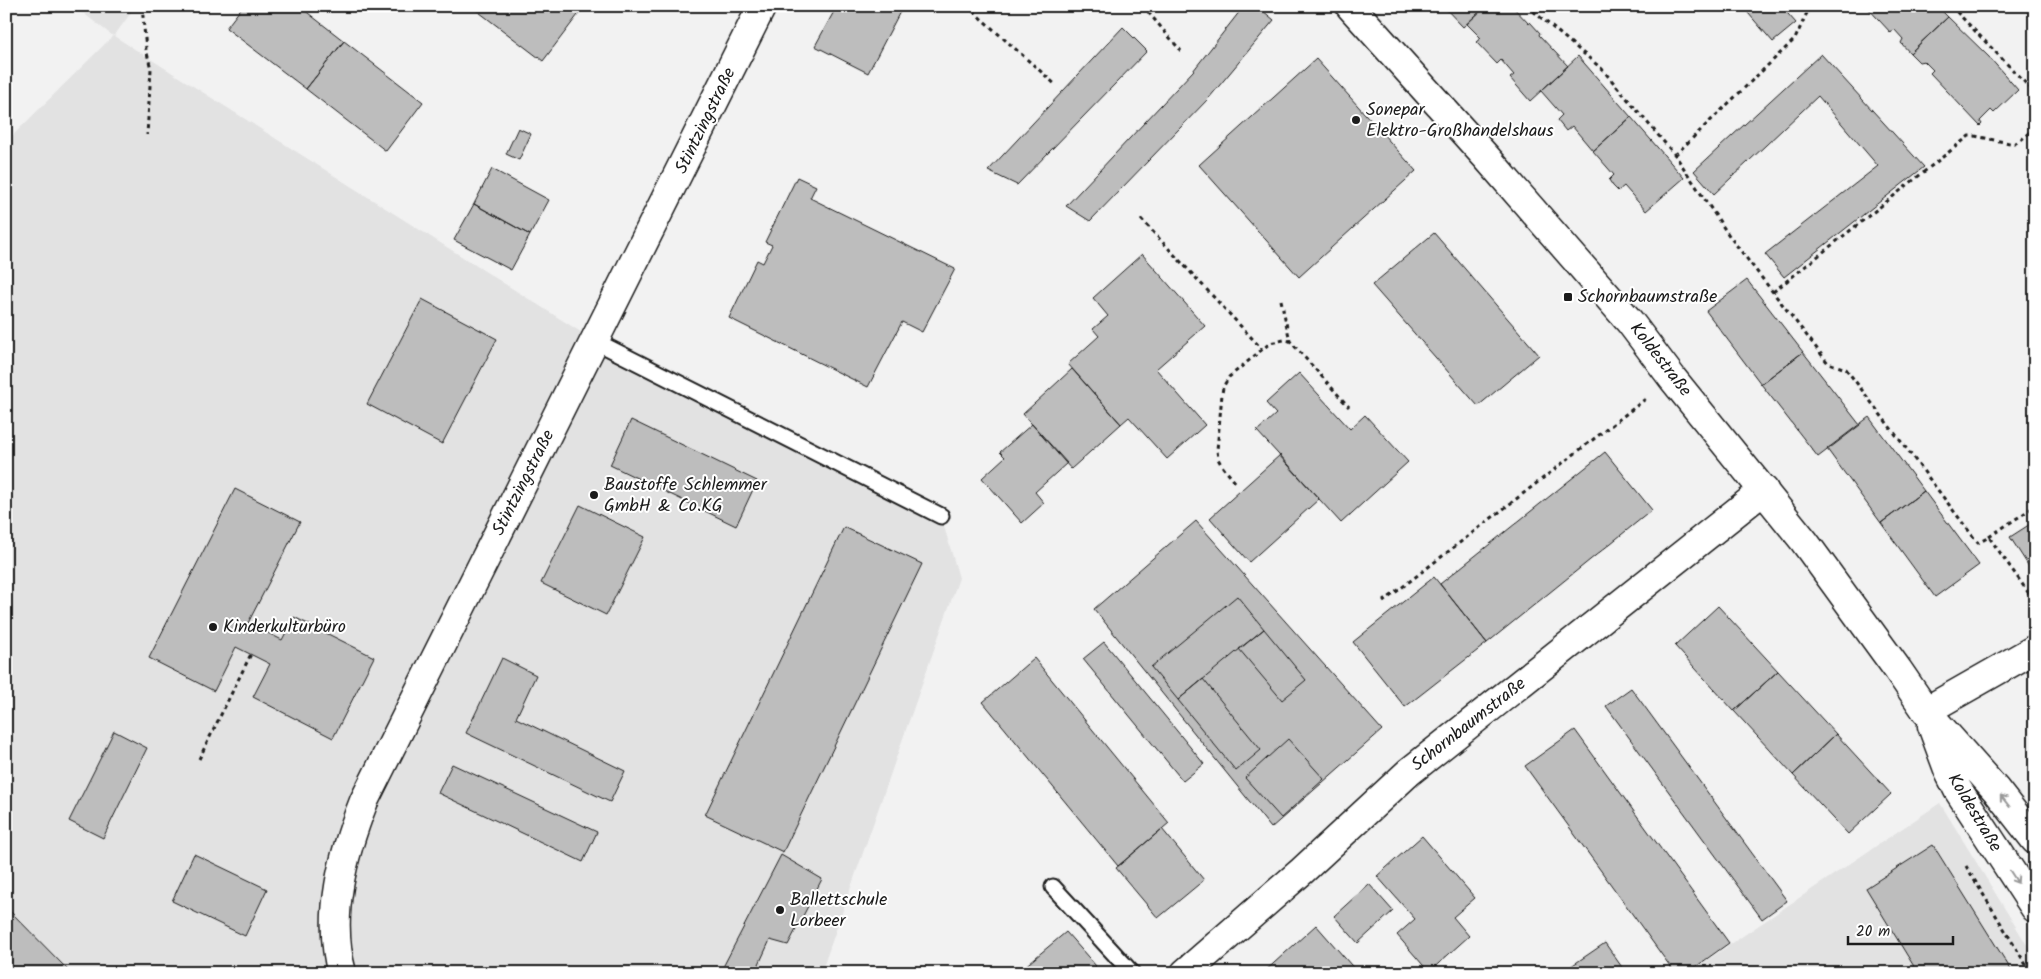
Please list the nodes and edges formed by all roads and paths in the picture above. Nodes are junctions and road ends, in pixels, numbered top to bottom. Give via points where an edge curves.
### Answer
1 (142, 6) edge
2 (762, 6) edge
3 (831, 6) edge
4 (967, 6) edge
5 (1143, 6) edge
6 (1350, 6) edge
7 (1527, 6) edge
8 (1810, 6) edge
9 (1951, 6) edge
10 (836, 9) dead end
11 (1181, 51) dead end
12 (1056, 85) dead end
13 (2035, 93) edge
14 (2035, 127) edge
15 (147, 135) dead end
16 (1675, 155) junction
17 (1141, 218) dead end
18 (1773, 292) junction
19 (1281, 300) dead end
20 (596, 341) junction
21 (1290, 341) junction
22 (1262, 349) junction
23 (1673, 379) junction
24 (1349, 407) dead end
25 (1235, 482) dead end
26 (1764, 490) junction
27 (2035, 506) edge
28 (941, 516) dead end
29 (1988, 537) junction
30 (1383, 602) dead end
31 (2035, 602) edge
32 (2035, 649) edge
33 (251, 654) dead end
34 (1926, 711) junction
35 (199, 759) dead end
36 (2035, 840) edge
37 (1053, 887) dead end
38 (2035, 908) edge
39 (342, 973) edge
40 (1132, 973) edge
41 (1185, 973) edge

1 - 15 path via 151,69
2 - 20 street, Stintzingstraße
3 - 10 path
4 - 12 path
5 - 11 path
6 - 23 street, Koldestraße via 1626,317
7 - 16 path via 1602,69
8 - 16 path via 1795,39
9 - 13 path
14 - 18 path via 2014,144 1969,136
16 - 18 path via 1730,237
17 - 22 path
18 - 29 path via 1828,363 1846,369 1978,543
19 - 21 path
20 - 28 lane
20 - 39 street, Stintzingstraße via 364,801 351,833 337,890 337,955
21 - 22 path via 1270,343
21 - 24 path
22 - 25 path via 1223,387 1218,459
23 - 26 street, Koldestraße
23 - 30 path
26 - 34 street, Koldestraße
26 - 41 street, Schornbaumstraße via 1409,772
27 - 29 path
29 - 31 path
32 - 34 street
33 - 35 path
36 -> 34 street, Koldestraße
34 -> 38 street, Koldestraße via 1958,790
37 - 40 lane

